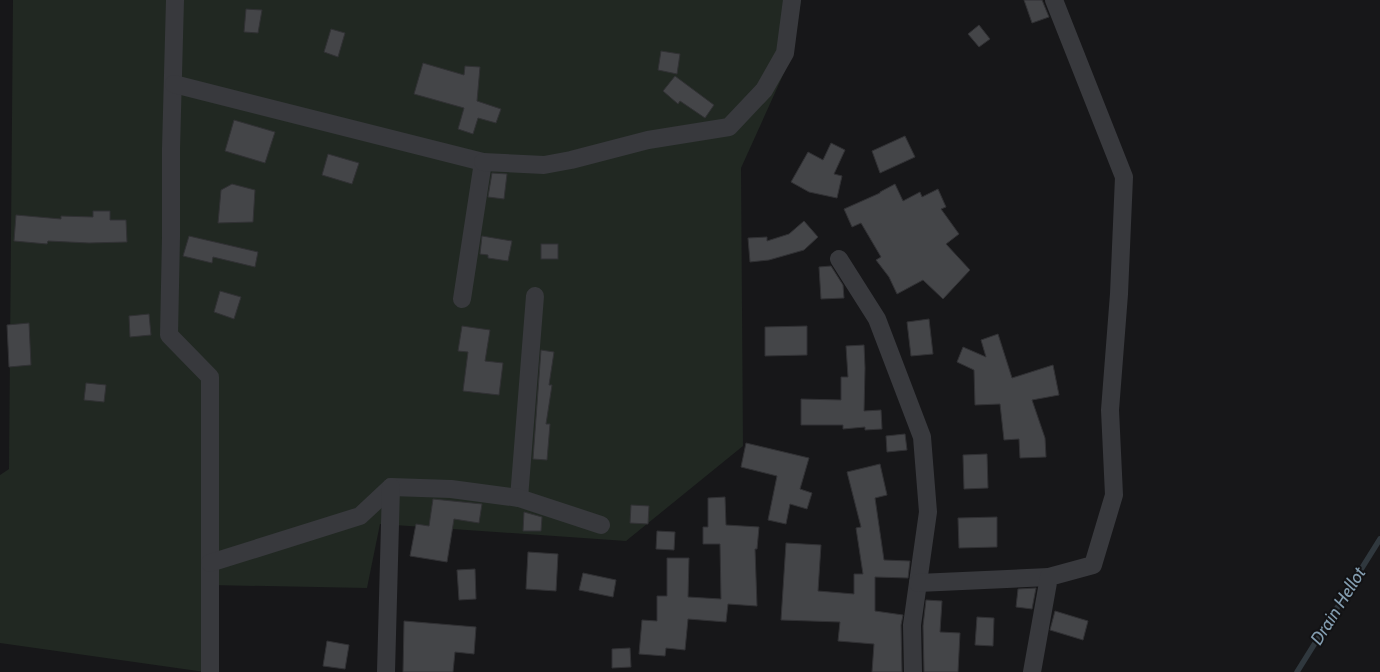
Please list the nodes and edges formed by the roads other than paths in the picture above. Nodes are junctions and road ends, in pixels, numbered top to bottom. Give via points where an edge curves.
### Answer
1 (175, 0) edge
2 (792, 0) edge
3 (1054, 0) edge
4 (174, 84) junction
5 (482, 162) junction
6 (839, 258) dead end
7 (535, 296) dead end
8 (462, 299) dead end
9 (391, 487) junction
10 (519, 498) junction
11 (601, 525) dead end
12 (210, 563) junction
13 (1049, 577) junction
14 (918, 583) junction
15 (210, 672) edge
16 (386, 672) edge
17 (913, 672) edge
18 (1032, 672) edge

1 - 4 street
2 - 5 street via 785,53 764,90 729,127 648,140 544,165
3 - 13 street via 1124,177 1110,410 1114,495 1093,565
4 - 5 street
4 - 12 street via 168,335 210,377
5 - 8 street
6 - 14 street via 876,320 922,437 928,512
7 - 10 street
9 - 10 street via 451,489
9 - 12 street via 360,516
9 - 16 street
10 - 11 street
12 - 15 street
13 - 14 street
13 - 18 street
14 - 17 street via 912,625

